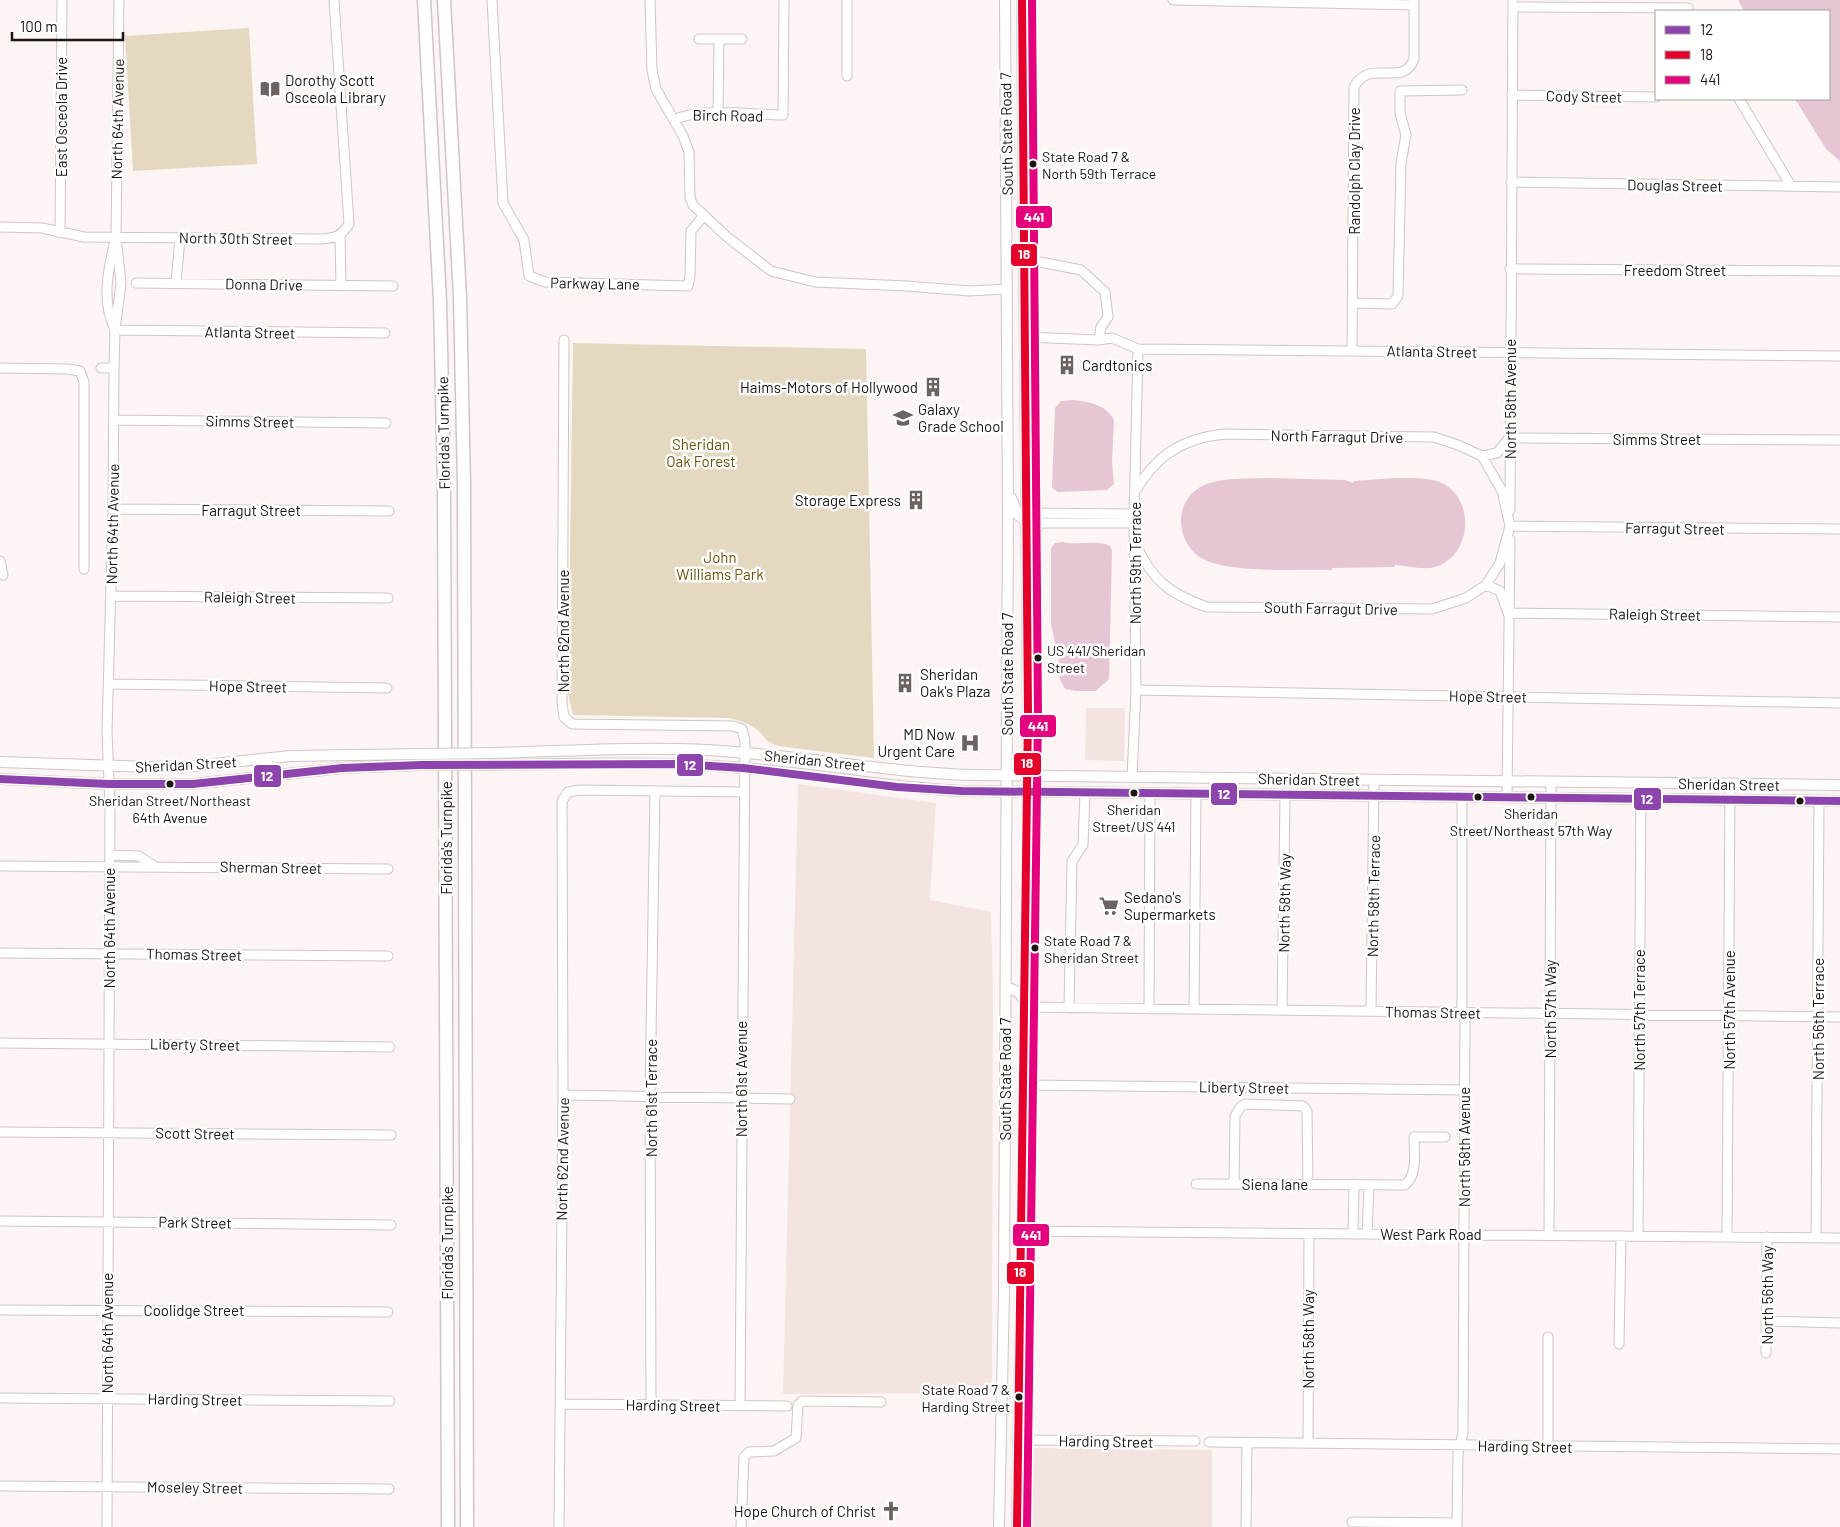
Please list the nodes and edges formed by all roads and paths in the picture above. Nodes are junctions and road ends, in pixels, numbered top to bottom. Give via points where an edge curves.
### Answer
1 (62, 0) edge
2 (119, 0) edge
3 (334, 0) edge
4 (424, 0) edge
5 (444, 0) edge
6 (492, 0) edge
7 (650, 0) edge
8 (784, 0) edge
9 (847, 0) edge
10 (1005, 0) edge
11 (1022, 0) edge
12 (1173, 0) edge
13 (1252, 1) edge
14 (1335, 2) edge
15 (1414, 2) edge
16 (1513, 3) edge
17 (1687, 6) edge
18 (699, 39) dead end
19 (719, 39) junction
20 (742, 39) dead end
21 (846, 76) dead end
22 (1462, 90) dead end
23 (1512, 95) junction
24 (1655, 97) edge
25 (1739, 100) edge
26 (718, 114) junction
27 (674, 120) junction
28 (1511, 182) junction
29 (1790, 186) junction
30 (1840, 187) edge
31 (704, 215) junction
32 (0, 227) edge
33 (60, 233) junction
34 (340, 236) junction
35 (116, 237) junction
36 (180, 238) junction
37 (1025, 258) junction
38 (1510, 269) junction
39 (1840, 272) edge
40 (136, 283) dead end
41 (176, 283) junction
42 (341, 285) junction
43 (392, 286) dead end
44 (1007, 289) junction
45 (1353, 303) junction
46 (115, 330) junction
47 (385, 333) dead end
48 (1026, 337) junction
49 (564, 340) dead end
50 (1100, 340) junction
51 (1138, 349) junction
52 (1352, 350) junction
53 (1510, 352) junction
54 (1840, 356) edge
55 (0, 368) edge
56 (101, 368) dead end
57 (114, 368) junction
58 (114, 420) junction
59 (386, 423) dead end
60 (1510, 438) junction
61 (1840, 440) edge
62 (1482, 456) junction
63 (1008, 490) junction
64 (1135, 492) junction
65 (113, 509) junction
66 (389, 511) dead end
67 (1028, 518) junction
68 (1134, 519) junction
69 (1510, 526) junction
70 (1840, 529) edge
71 (1134, 543) junction
72 (0, 561) edge
73 (84, 569) dead end
74 (3, 575) dead end
75 (1486, 585) junction
76 (111, 596) junction
77 (388, 598) dead end
78 (1508, 613) junction
79 (1840, 617) edge
80 (108, 684) junction
81 (387, 688) dead end
82 (1136, 690) junction
83 (1508, 696) junction
84 (1840, 703) edge
85 (744, 753) junction
86 (0, 762) edge
87 (108, 767) junction
88 (744, 768) junction
89 (1006, 776) junction
90 (1028, 776) junction
91 (1132, 777) junction
92 (0, 779) edge
93 (1374, 780) junction
94 (1507, 782) junction
95 (1552, 782) junction
96 (1641, 783) junction
97 (108, 784) junction
98 (1730, 784) junction
99 (1840, 785) edge
100 (655, 792) junction
101 (744, 792) junction
102 (1006, 792) junction
103 (1028, 793) junction
104 (1085, 793) junction
105 (1150, 795) junction
106 (1196, 795) junction
107 (1285, 796) junction
108 (1374, 796) junction
109 (1462, 797) junction
110 (1507, 797) junction
111 (1551, 798) junction
112 (1641, 799) junction
113 (1730, 800) junction
114 (1819, 800) junction
115 (1840, 801) edge
116 (110, 856) junction
117 (0, 866) edge
118 (110, 866) junction
119 (154, 866) junction
120 (388, 869) dead end
121 (0, 953) edge
122 (109, 953) junction
123 (388, 956) dead end
124 (1006, 987) junction
125 (1026, 1004) junction
126 (1069, 1008) junction
127 (1148, 1009) junction
128 (1194, 1009) junction
129 (1282, 1010) junction
130 (1371, 1012) junction
131 (1462, 1013) junction
132 (1550, 1014) junction
133 (1639, 1015) junction
134 (1729, 1016) junction
135 (1819, 1017) junction
136 (1840, 1017) edge
137 (0, 1043) edge
138 (109, 1043) junction
139 (390, 1047) dead end
140 (1025, 1084) junction
141 (1464, 1090) junction
142 (563, 1095) junction
143 (650, 1097) junction
144 (741, 1098) junction
145 (790, 1099) dead end
146 (0, 1132) edge
147 (108, 1132) junction
148 (390, 1135) dead end
149 (1445, 1137) dead end
150 (1196, 1184) dead end
151 (1234, 1184) junction
152 (1308, 1184) junction
153 (1354, 1184) junction
154 (1369, 1184) junction
155 (1004, 1209) junction
156 (0, 1221) edge
157 (108, 1221) junction
158 (391, 1225) dead end
159 (1021, 1231) junction
160 (1309, 1234) junction
161 (1353, 1234) junction
162 (1368, 1234) junction
163 (1465, 1235) junction
164 (1549, 1235) junction
165 (1621, 1236) junction
166 (1638, 1236) junction
167 (1727, 1237) junction
168 (1767, 1237) junction
169 (1816, 1238) junction
170 (1840, 1238) edge
171 (1004, 1270) junction
172 (1020, 1290) junction
173 (108, 1309) junction
174 (0, 1310) edge
175 (388, 1312) dead end
176 (1766, 1321) junction
177 (1840, 1323) edge
178 (1548, 1337) dead end
179 (1619, 1344) dead end
180 (1766, 1353) dead end
181 (0, 1398) edge
182 (107, 1398) junction
183 (390, 1401) dead end
184 (881, 1402) dead end
185 (560, 1404) junction
186 (651, 1405) junction
187 (740, 1406) junction
188 (787, 1406) dead end
189 (1001, 1422) junction
190 (1017, 1440) junction
191 (1195, 1441) dead end
192 (1209, 1442) dead end
193 (1247, 1443) junction
194 (1308, 1444) junction
195 (1460, 1445) junction
196 (1548, 1446) junction
197 (1840, 1449) edge
198 (1001, 1463) junction
199 (1017, 1479) junction
200 (0, 1486) edge
201 (107, 1486) junction
202 (389, 1489) dead end
203 (1352, 1522) dead end
204 (1457, 1525) edge
205 (107, 1527) edge
206 (448, 1527) edge
207 (467, 1527) edge
208 (560, 1527) edge
209 (741, 1527) edge
210 (1000, 1527) edge
211 (1018, 1527) edge
212 (1246, 1527) edge

1 - 33 street, East Osceola Drive
2 - 35 street, North 64th Avenue
3 - 34 street via 348,224
4 - 206 highway, Florida's Turnpike via 440,301 444,485
5 - 207 highway, Florida's Turnpike via 460,297 464,485
6 - 31 street, Parkway Lane via 503,203 524,240 530,276 545,282 688,286 691,231
7 - 27 street via 652,70 656,89
8 - 26 street, Birch Road via 783,116
9 - 21 street
10 - 44 main road, South State Road 7
11 - 37 main road, South State Road 7
12 - 13 street
13 - 14 street
14 - 15 street
15 - 45 street, Randolph Clay Drive via 1414,58 1411,67 1402,73 1370,72 1359,78 1354,87
16 - 17 street
16 - 23 street, North 58th Avenue
18 - 19 street
19 - 20 street
19 - 26 street
22 - 45 street via 1400,91 1400,113 1406,135 1401,163 1398,296 1392,304
23 - 24 street, Cody Street
23 - 28 street, North 58th Avenue
25 - 29 street
26 - 27 street, Birch Road via 685,114
27 - 31 street via 689,152 690,198
28 - 29 street, Douglas Street
28 - 38 street, North 58th Avenue
29 - 30 street, Douglas Street
31 - 44 street via 771,271 792,278 831,284 969,291
32 - 33 street, North 30th Street via 42,228
33 - 35 street, North 30th Street
34 - 36 street, North 30th Street via 321,239
34 - 42 street
35 - 36 street, North 30th Street
35 - 46 street, North 64th Avenue via 121,283
35 - 46 street, North 64th Avenue via 107,277 108,313
36 - 41 street
37 - 48 main road, South State Road 7
37 - 50 street via 1081,270 1105,292 1108,317 1101,328
38 - 39 street, Freedom Street
38 - 53 street, North 58th Avenue
40 - 41 street, Donna Drive
41 - 42 street, Donna Drive
42 - 43 street, Donna Drive
44 - 63 main road, South State Road 7
45 - 52 street, Randolph Clay Drive
46 - 47 street, Atlanta Street
46 - 57 street, North 64th Avenue
48 - 50 street, Atlanta Street
48 - 67 main road, South State Road 7
49 - 85 street, North 62nd Avenue via 564,717 572,724 733,726 742,729
50 - 51 street, Atlanta Street via 1112,338
51 - 52 street, Atlanta Street
51 - 64 street, North 59th Terrace
52 - 53 street, Atlanta Street
53 - 54 street, Atlanta Street
53 - 60 street, North 58th Avenue
55 - 73 street via 68,368 80,372 84,382
56 - 57 street
57 - 58 street, North 64th Avenue
58 - 59 street, Simms Street
58 - 65 street, North 64th Avenue
60 - 61 street, Simms Street
60 - 62 street via 1498,453
60 - 69 street, North 58th Avenue
62 - 64 street, North Farragut Drive via 1434,437 1202,436 1178,446 1146,472
62 - 69 street via 1502,492
63 - 67 main road via 1014,508
63 - 89 main road, South State Road 7
64 - 68 street, North 59th Terrace
65 - 66 street, Farragut Street
65 - 76 street, North 64th Avenue
67 - 68 street
67 - 90 main road, South State Road 7
68 - 71 street, North 59th Terrace
69 - 70 street, Farragut Street
69 - 75 street, South Farragut Drive via 1500,563
69 - 78 street, North 58th Avenue
71 - 75 street, South Farragut Drive via 1143,562 1158,580 1181,598 1207,607 1432,609 1466,598
71 - 82 street, North 59th Terrace
72 - 74 street
75 - 78 street via 1500,591
76 - 77 street, Raleigh Street
76 - 80 street, North 64th Avenue
78 - 79 street, Raleigh Street
78 - 83 street, North 58th Avenue
80 - 81 street, Hope Street
80 - 87 street, North 64th Avenue
82 - 83 street, Hope Street
82 - 91 street, North 59th Terrace
83 - 84 street, Hope Street
83 - 94 street, North 58th Avenue
85 - 87 main road, Sheridan Street, bridge via 678,749 298,756 195,766
85 - 88 street, North 61st Avenue
85 - 89 main road, Sheridan Street via 901,771
86 - 87 main road, Sheridan Street
87 - 97 street, North 64th Avenue
88 - 97 main road, Sheridan Street, bridge via 678,764 421,765 342,768 193,784
88 - 101 street, North 61st Avenue
88 - 102 main road, Sheridan Street via 897,787
89 - 90 main road, Sheridan Street
89 - 102 main road, South State Road 7
90 - 91 main road, Sheridan Street
90 - 103 main road, South State Road 7
91 - 93 main road, Sheridan Street
92 - 97 main road, Sheridan Street
93 - 94 main road, Sheridan Street
93 - 108 street, North 58th Terrace
94 - 95 main road, Sheridan Street
94 - 110 street, North 58th Avenue
95 - 96 main road, Sheridan Street
95 - 111 street, North 57th Way
96 - 98 main road, Sheridan Street
96 - 112 street, North 57th Terrace
97 - 116 street, North 64th Avenue
98 - 99 main road, Sheridan Street
98 - 113 street, North 57th Avenue
100 - 101 street
100 - 142 street, North 62nd Avenue via 580,790 568,792 562,801
100 - 143 street, North 61st Terrace
101 - 144 street, North 61st Avenue
102 - 103 main road, Sheridan Street
102 - 124 main road, South State Road 7
103 - 104 main road, Sheridan Street
103 - 125 main road, South State Road 7
104 - 105 main road, Sheridan Street
104 - 126 street via 1083,845 1072,861
105 - 106 main road, Sheridan Street
105 - 127 street
106 - 107 main road, Sheridan Street
106 - 128 street
107 - 108 main road, Sheridan Street
107 - 129 street, North 58th Way
108 - 109 main road, Sheridan Street
108 - 130 street, North 58th Terrace
109 - 110 main road, Sheridan Street
109 - 131 street, North 58th Avenue
110 - 111 main road, Sheridan Street
111 - 112 main road, Sheridan Street
111 - 132 street, North 57th Way
112 - 113 main road, Sheridan Street
112 - 133 street, North 57th Terrace
113 - 114 main road, Sheridan Street
113 - 134 street, North 57th Avenue
114 - 115 main road, Sheridan Street
114 - 135 street, North 56th Terrace
116 - 118 street, North 64th Avenue
116 - 119 street, Sherman Street via 139,856
117 - 118 street, Sherman Street
118 - 119 street, Sherman Street
118 - 122 street, North 64th Avenue
119 - 120 street, Sherman Street
121 - 122 street, Thomas Street
122 - 123 street, Thomas Street
122 - 138 street, North 64th Avenue
124 - 125 main road via 1018,992
124 - 155 main road, South State Road 7
125 - 126 street, Thomas Street
125 - 140 main road, South State Road 7
126 - 127 street, Thomas Street
127 - 128 street, Thomas Street
128 - 129 street, Thomas Street
129 - 130 street, Thomas Street
130 - 131 street, Thomas Street
131 - 132 street, Thomas Street
131 - 141 street, North 58th Avenue
132 - 133 street, Thomas Street
132 - 164 street, North 57th Way
133 - 134 street, Thomas Street
133 - 166 street, North 57th Terrace
134 - 135 street, Thomas Street
134 - 167 street, North 57th Avenue
135 - 136 street, Thomas Street
135 - 169 street, North 56th Terrace
137 - 138 street, Liberty Street
138 - 139 street, Liberty Street
138 - 147 street, North 64th Avenue
140 - 141 street, Liberty Street
140 - 159 main road, South State Road 7
141 - 163 street, North 58th Avenue
142 - 143 street
142 - 185 street, North 62nd Avenue
143 - 144 street
143 - 186 street, North 61st Terrace
144 - 145 street
144 - 187 street, North 61st Avenue
146 - 147 street, Scott Street
147 - 148 street, Scott Street
147 - 157 street, North 64th Avenue
149 - 154 street, Siena lane via 1414,1137 1414,1172 1405,1185
150 - 151 street, Siena lane
151 - 152 street, Siena lane
151 - 152 street via 1235,1116 1246,1104 1303,1106 1307,1111
152 - 153 street, Siena lane
153 - 154 street, Siena lane
153 - 161 street
154 - 162 street
155 - 159 main road via 1013,1225
155 - 171 main road, South State Road 7
156 - 157 street, Park Street
157 - 158 street, Park Street
157 - 173 street, North 64th Avenue
159 - 160 street, West Park Road
159 - 172 main road, South State Road 7
160 - 161 street, West Park Road
160 - 194 street, North 58th Way
161 - 162 street, West Park Road
162 - 163 street, West Park Road
163 - 164 street, West Park Road
163 - 195 street, North 58th Avenue via 1464,1433
164 - 165 street, West Park Road
165 - 166 street, West Park Road
165 - 179 street
166 - 167 street, West Park Road
167 - 168 street, West Park Road
168 - 169 street, West Park Road
168 - 176 street, North 56th Way
169 - 170 street, West Park Road
171 - 172 main road via 1014,1277
171 - 189 main road, South State Road 7
172 - 190 main road, South State Road 7
173 - 174 street, Coolidge Street
173 - 175 street, Coolidge Street
173 - 182 street, North 64th Avenue
176 - 177 street
176 - 180 street, North 56th Way
178 - 196 street
181 - 182 street, Harding Street
182 - 183 street, Harding Street
182 - 201 street, North 64th Avenue
184 - 209 street via 802,1401 798,1405 796,1438 774,1451 748,1452 744,1457
185 - 186 street, Harding Street
185 - 208 street, North 62nd Avenue
186 - 187 street, Harding Street
187 - 188 street, Harding Street
189 - 190 main road via 1008,1434
189 - 198 main road, South State Road 7
190 - 191 street, Harding Street
190 - 199 main road, South State Road 7
192 - 193 street, Harding Street
193 - 194 street, Harding Street
193 - 212 street
194 - 195 street, Harding Street
195 - 196 street, Harding Street
195 - 204 street, North 58th Avenue
196 - 197 street, Harding Street
198 - 199 main road via 1011,1469
198 - 210 main road, South State Road 7
199 - 211 main road, South State Road 7
200 - 201 street, Moseley Street
201 - 202 street, Moseley Street
201 - 205 street, North 64th Avenue
203 - 204 street

